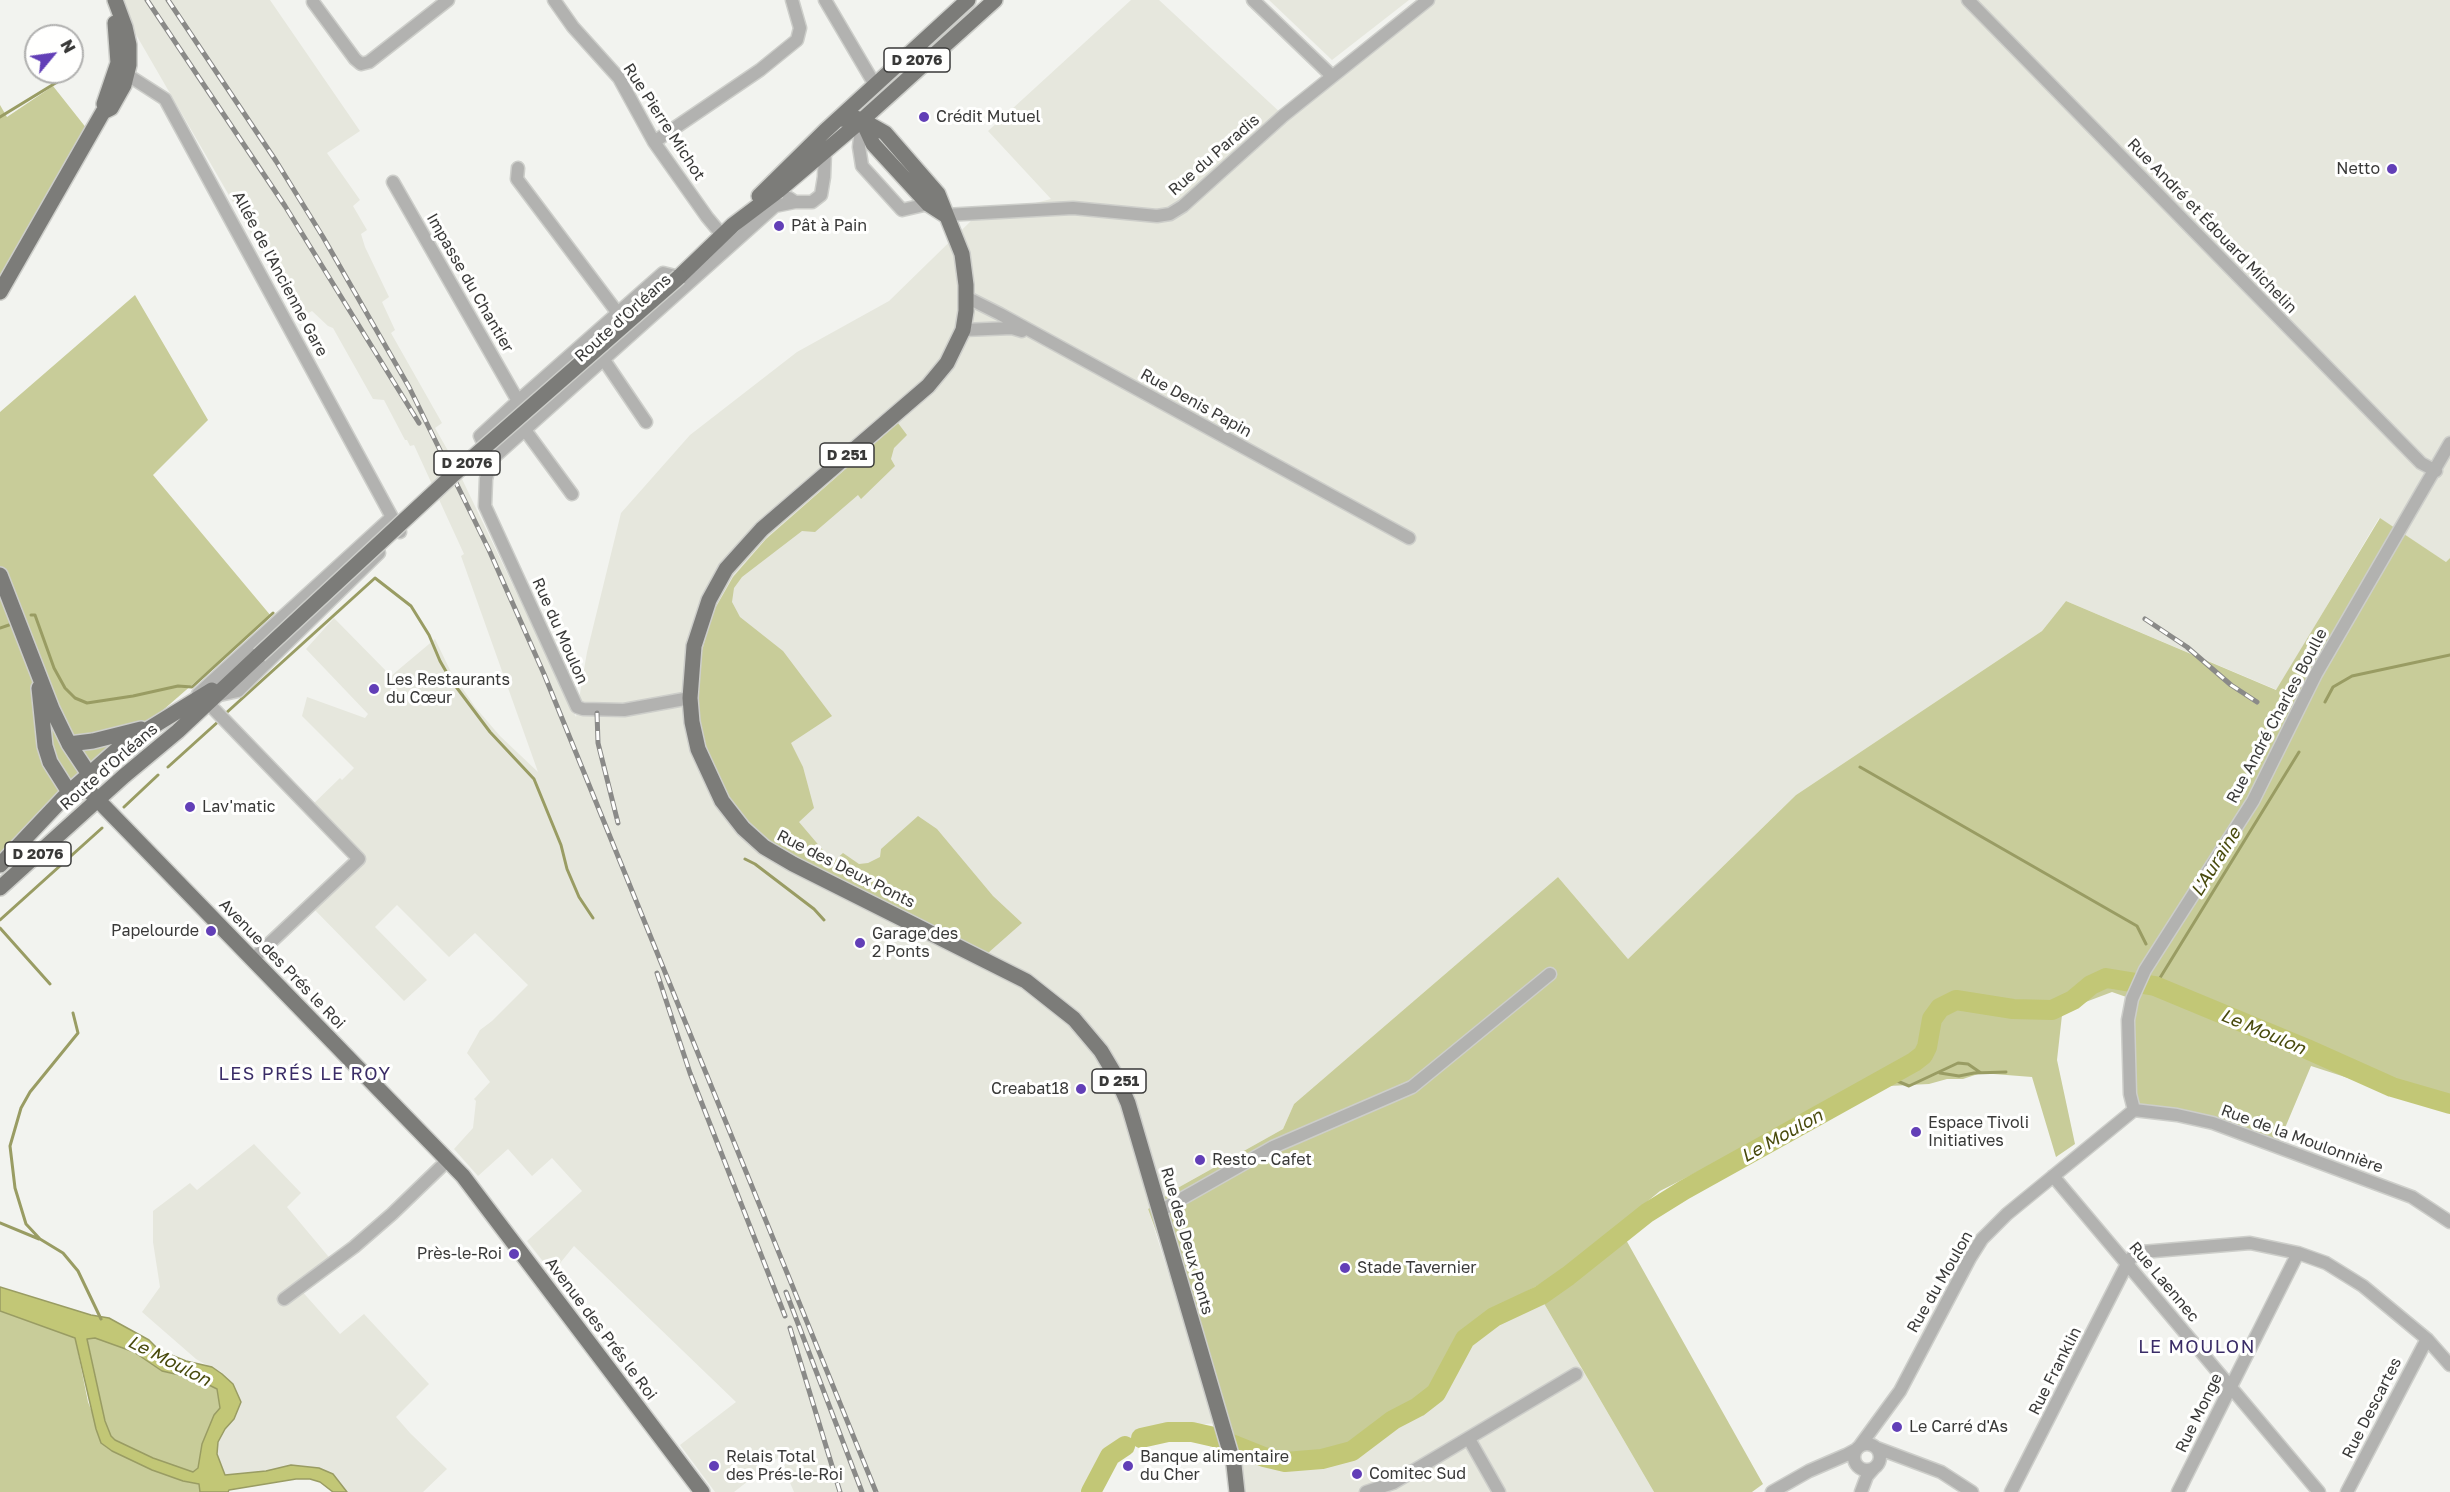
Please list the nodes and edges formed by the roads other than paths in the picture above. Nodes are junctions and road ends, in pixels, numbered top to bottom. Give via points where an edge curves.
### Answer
1 (107, 0) edge
2 (115, 0) edge
3 (448, 0) edge
4 (554, 0) edge
5 (792, 0) edge
6 (825, 0) edge
7 (970, 0) edge
8 (989, 0) edge
9 (995, 0) edge
10 (1253, 0) edge
11 (1428, 0) edge
12 (1968, 0) edge
13 (313, 2) dead end
14 (968, 24) junction
15 (121, 71) junction
16 (1332, 76) junction
17 (875, 85) junction
18 (837, 120) junction
19 (862, 120) junction
20 (654, 142) junction
21 (825, 151) junction
22 (518, 168) dead end
23 (393, 182) dead end
24 (778, 191) junction
25 (795, 202) junction
26 (928, 204) junction
27 (945, 215) junction
28 (728, 230) junction
29 (679, 277) junction
30 (966, 291) junction
31 (0, 292) edge
32 (617, 312) junction
33 (963, 330) junction
34 (1043, 338) junction
35 (604, 360) junction
36 (518, 401) junction
37 (646, 422) dead end
38 (525, 430) junction
39 (2450, 443) edge
40 (491, 460) junction
41 (2436, 471) junction
42 (572, 494) dead end
43 (392, 517) junction
44 (1409, 538) dead end
45 (0, 575) edge
46 (240, 672) junction
47 (38, 673) junction
48 (690, 698) junction
49 (211, 700) junction
50 (180, 711) junction
51 (150, 727) junction
52 (69, 744) junction
53 (88, 774) junction
54 (69, 792) junction
55 (94, 796) junction
56 (0, 865) edge
57 (0, 888) edge
58 (253, 960) junction
59 (1550, 974) dead end
60 (2134, 1110) junction
61 (448, 1160) junction
62 (2053, 1176) junction
63 (1160, 1211) junction
64 (2450, 1221) edge
65 (2298, 1253) junction
66 (2127, 1264) junction
67 (284, 1299) dead end
68 (2427, 1339) junction
69 (2450, 1365) edge
70 (1576, 1374) dead end
71 (2231, 1388) junction
72 (1880, 1419) junction
73 (1468, 1439) junction
74 (1876, 1447) junction
75 (1858, 1448) junction
76 (1907, 1459) junction
77 (1825, 1464) junction
78 (1857, 1465) junction
79 (1876, 1465) junction
80 (702, 1492) edge
81 (1237, 1492) edge
82 (1366, 1492) edge
83 (1499, 1492) edge
84 (1773, 1492) edge
85 (1860, 1492) edge
86 (1972, 1492) edge
87 (2011, 1492) edge
88 (2178, 1492) edge
89 (2319, 1492) edge
90 (2347, 1492) edge

1 - 15 main road
2 - 15 main road via 129,45
3 - 13 street via 369,62 361,64
4 - 20 street, Rue Pierre Michot via 618,78
5 - 20 street via 800,28 797,40
6 - 17 street
7 - 17 main road, Route d'Orléans / D 2076
7 - 19 main road, Route d'Orléans / D 2076 via 950,30 876,96
8 - 14 main road, Route d'Orléans / D 2076
9 - 14 main road, Route d'Orléans / D 2076
10 - 16 street
11 - 16 street, Rue du Paradis
12 - 41 street, Rue André et Édouard Michelin via 2421,463
14 - 19 main road, Route d'Orléans / D 2076
15 - 31 main road via 124,85 111,108 103,112
15 - 43 street, Allée de l'Ancienne Gare via 165,99
16 - 27 street, Rue du Paradis via 1170,214 1073,208
17 - 18 main road, Route d'Orléans / D 2076
18 - 19 main road
18 - 28 main road, Route d'Orléans / D 2076
19 - 21 main road, Route d'Orléans / D 2076
19 - 26 main road via 873,144
19 - 26 street via 862,166 902,210
19 - 27 main road, Rue des Deux Ponts / D 251 via 888,137 938,194
20 - 28 street, Rue Pierre Michot via 707,217
21 - 24 main road, Route d'Orléans / D 2076
21 - 25 street, Route d'Orléans via 821,195 812,202
22 - 32 street via 517,179
23 - 36 street, Impasse du Chantier
24 - 25 street
24 - 28 main road, Route d'Orléans / D 2076
25 - 35 street, Route d'Orléans via 775,206
26 - 27 main road
27 - 30 main road, Rue des Deux Ponts / D 251 via 962,254
28 - 29 main road, Route d'Orléans / D 2076
29 - 32 street, Route d'Orléans via 663,273
29 - 46 main road, Route d'Orléans / D 2076, bridge via 454,474
30 - 33 main road, Rue des Deux Ponts / D 251
30 - 34 street, Rue Denis Papin
32 - 36 street, Route d'Orléans
33 - 34 street via 1012,328
33 - 48 main road, Rue des Deux Ponts / D 251 via 947,363 928,386 762,529 726,569 698,632
34 - 44 street, Rue Denis Papin
35 - 37 street
35 - 38 street, Route d'Orléans
36 - 40 street, Route d'Orléans via 480,436
38 - 40 street, Route d'Orléans
38 - 42 street
39 - 41 street, Rue André Charles Boulle
40 - 48 street, Rue du Moulon via 485,506 577,707 619,711
41 - 60 street, Rue André Charles Boulle via 2316,674 2253,801 2145,970 2128,1020
43 - 49 street via 400,532 238,691
43 - 50 street
45 - 47 main road
46 - 49 main road, Route d'Orléans / D 2076
46 - 50 main road, Route d'Orléans / D 2076
47 - 52 main road
47 - 54 main road via 45,746
48 - 63 main road, Rue des Deux Ponts / D 251 via 694,735 709,777 732,815 758,842 793,864 1026,981 1074,1019 1101,1051 1124,1093
49 - 55 main road, Route d'Orléans / D 2076 via 124,776
49 - 58 street via 359,859
50 - 51 main road, Route d'Orléans / D 2076
50 - 55 main road, D 2076 via 109,767
51 - 52 main road, D 2076
51 - 53 main road, Route d'Orléans / D 2076
52 - 53 main road
53 - 54 main road, Route d'Orléans / D 2076
53 - 55 main road
54 - 55 main road
54 - 56 main road, Route d'Orléans / D 2076
55 - 57 main road, Route d'Orléans / D 2076 via 76,820
55 - 58 main road, Avenue des Prés le Roi
58 - 61 main road, Avenue des Prés le Roi
59 - 63 street via 1412,1087 1273,1147
60 - 62 street, Rue du Moulon
60 - 64 street, Rue de la Moulonnière via 2213,1124 2412,1197
61 - 67 street via 354,1247
61 - 80 main road, Avenue des Prés le Roi
62 - 66 street, Rue Laennec
62 - 72 street, Rue du Moulon via 1982,1239 1900,1390
63 - 81 main road, Rue des Deux Ponts / D 251 via 1234,1465
65 - 66 street via 2250,1243 2221,1244 2142,1252
65 - 68 street via 2346,1274
65 - 71 street, Rue Monge
66 - 71 street, Rue Laennec
66 - 87 street, Rue Franklin
68 - 69 street
68 - 90 street, Rue Descartes
70 - 73 street
71 - 88 street, Rue Monge
71 - 89 street, Rue Laennec
72 - 74 street, Rue du Moulon
72 - 75 street, Rue du Moulon
73 - 82 street via 1393,1483
73 - 83 street
74 - 75 street via 1867,1444
74 - 76 street
74 - 79 street via 1880,1455
75 - 77 street
75 - 78 street via 1854,1456
76 - 79 street
76 - 86 street via 1941,1472
77 - 78 street
77 - 84 street
78 - 79 street via 1866,1470
78 - 85 street
79 - 85 street

